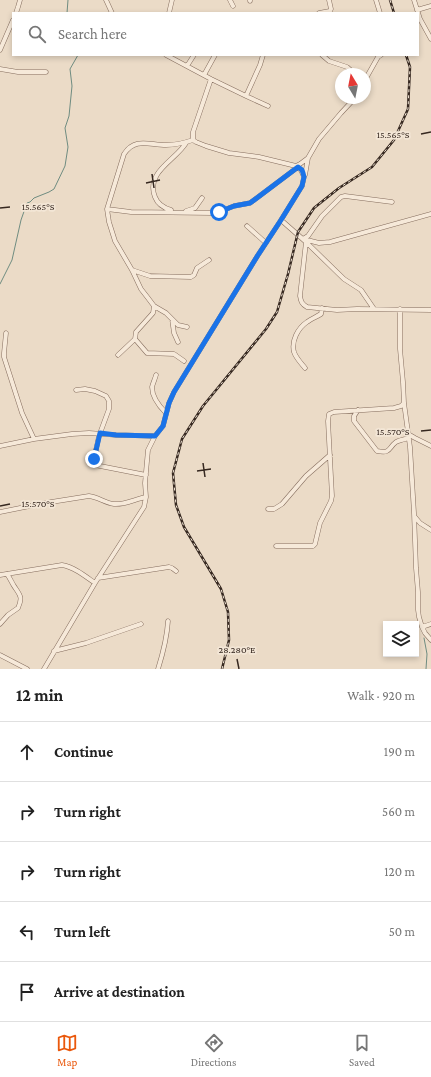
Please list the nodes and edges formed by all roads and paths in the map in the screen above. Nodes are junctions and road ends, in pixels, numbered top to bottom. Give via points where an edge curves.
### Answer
1 (20, 0) edge
2 (106, 0) edge
3 (172, 0) edge
4 (230, 0) edge
5 (329, 0) edge
6 (376, 0) edge
7 (414, 0) edge
8 (233, 6) dead end
9 (431, 6) edge
10 (417, 10) joint
11 (16, 12) edge
12 (112, 12) edge
13 (169, 12) edge
14 (324, 12) edge
15 (380, 12) edge
16 (419, 16) edge
17 (12, 22) edge
18 (431, 39) edge
19 (0, 50) edge
20 (168, 56) edge
21 (193, 56) edge
22 (214, 56) edge
23 (263, 56) edge
24 (323, 56) edge
25 (380, 56) edge
26 (187, 66) junction
27 (348, 68) edge
28 (0, 69) edge
29 (371, 69) edge
30 (46, 72) dead end
31 (204, 75) junction
32 (211, 79) junction
33 (246, 96) junction
34 (350, 104) edge
35 (268, 106) dead end
36 (193, 140) junction
37 (186, 142) junction
38 (308, 158) junction
39 (297, 166) junction
40 (304, 177) junction
41 (202, 198) dead end
42 (392, 202) dead end
43 (106, 209) junction
44 (431, 214) edge
45 (281, 220) junction
46 (247, 226) dead end
47 (304, 240) junction
48 (266, 243) junction
49 (209, 260) dead end
50 (132, 270) junction
51 (154, 306) junction
52 (322, 308) junction
53 (374, 309) junction
54 (400, 310) junction
55 (431, 310) edge
56 (172, 319) junction
57 (187, 327) dead end
58 (6, 333) dead end
59 (135, 339) junction
60 (178, 342) dead end
61 (118, 355) dead end
62 (184, 361) dead end
63 (304, 368) dead end
64 (156, 375) dead end
65 (76, 390) dead end
66 (404, 404) junction
67 (358, 410) junction
68 (166, 413) junction
69 (100, 433) junction
70 (155, 436) junction
71 (409, 436) junction
72 (34, 439) junction
73 (0, 446) edge
74 (431, 446) edge
75 (330, 454) junction
76 (146, 476) junction
77 (146, 497) junction
78 (268, 509) dead end
79 (0, 512) edge
80 (414, 517) junction
81 (431, 530) edge
82 (276, 546) dead end
83 (176, 571) dead end
84 (8, 574) junction
85 (0, 575) edge
86 (98, 578) junction
87 (95, 583) junction
88 (168, 621) dead end
89 (0, 624) edge
90 (141, 624) dead end
91 (431, 624) edge
92 (422, 626) junction
93 (431, 640) edge
94 (54, 651) junction
95 (0, 655) edge
96 (27, 669) edge
97 (44, 669) edge
98 (158, 669) edge

1 - 11 street
2 - 12 street
3 - 13 street
4 - 8 street
5 - 14 street via 331,9
6 - 15 street
7 - 10 street
9 - 10 street
16 - 18 street
17 - 19 street
20 - 26 street
21 - 26 street
22 - 31 street
23 - 33 street
24 - 27 street
25 - 29 street
26 - 31 street
28 - 30 street
31 - 32 street
32 - 33 street
32 - 36 street via 193,132
33 - 35 street
34 - 38 street via 324,132
36 - 37 street
36 - 39 street via 230,152
37 - 41 street via 157,174 153,188 155,196 166,209 179,212 195,208
37 - 43 street via 165,145 141,142 129,147 124,154
38 - 39 street
38 - 40 street
39 - 40 street via 302,170
39 - 43 street via 250,203 219,212 131,212
40 - 45 street via 302,186
42 - 47 street via 341,197 322,216
43 - 50 street via 115,241
44 - 47 street via 330,242
45 - 47 street
45 - 48 street
46 - 48 street
47 - 52 street via 301,302 307,307
47 - 53 street via 344,279 361,290
48 - 68 street via 174,392
49 - 50 street via 191,277 150,276
50 - 51 street via 141,289
51 - 56 street
51 - 59 street via 153,313 136,332
52 - 53 street
52 - 63 street via 321,314 299,329 294,340 294,353
53 - 54 street
54 - 55 street
54 - 66 street
56 - 57 street via 178,325
56 - 60 street
58 - 72 street via 4,357 22,413
59 - 61 street
59 - 62 street via 147,353 174,354
64 - 68 street via 152,386 159,406
65 - 69 street via 95,391 108,398 110,405
66 - 67 street via 394,408
66 - 71 street
67 - 71 street via 354,421 377,451 390,450 396,442
67 - 75 street via 329,414
68 - 70 street via 163,426
69 - 70 street
69 - 72 street
69 - 76 street via 95,465
70 - 76 street via 148,450
71 - 74 street
71 - 80 street
72 - 73 street
75 - 78 street via 306,476 282,504 274,509
75 - 82 street via 332,496 314,545
76 - 77 street
77 - 79 street via 124,504 112,504 89,496
77 - 86 street via 144,507
80 - 81 street
80 - 92 street via 418,610
83 - 86 street via 169,567
84 - 85 street
84 - 87 street via 62,565 73,568
84 - 89 street via 20,592 21,599 18,608
86 - 87 street
87 - 94 street
88 - 98 street via 164,652
90 - 94 street
91 - 92 street
92 - 93 street
94 - 97 street
95 - 96 street

